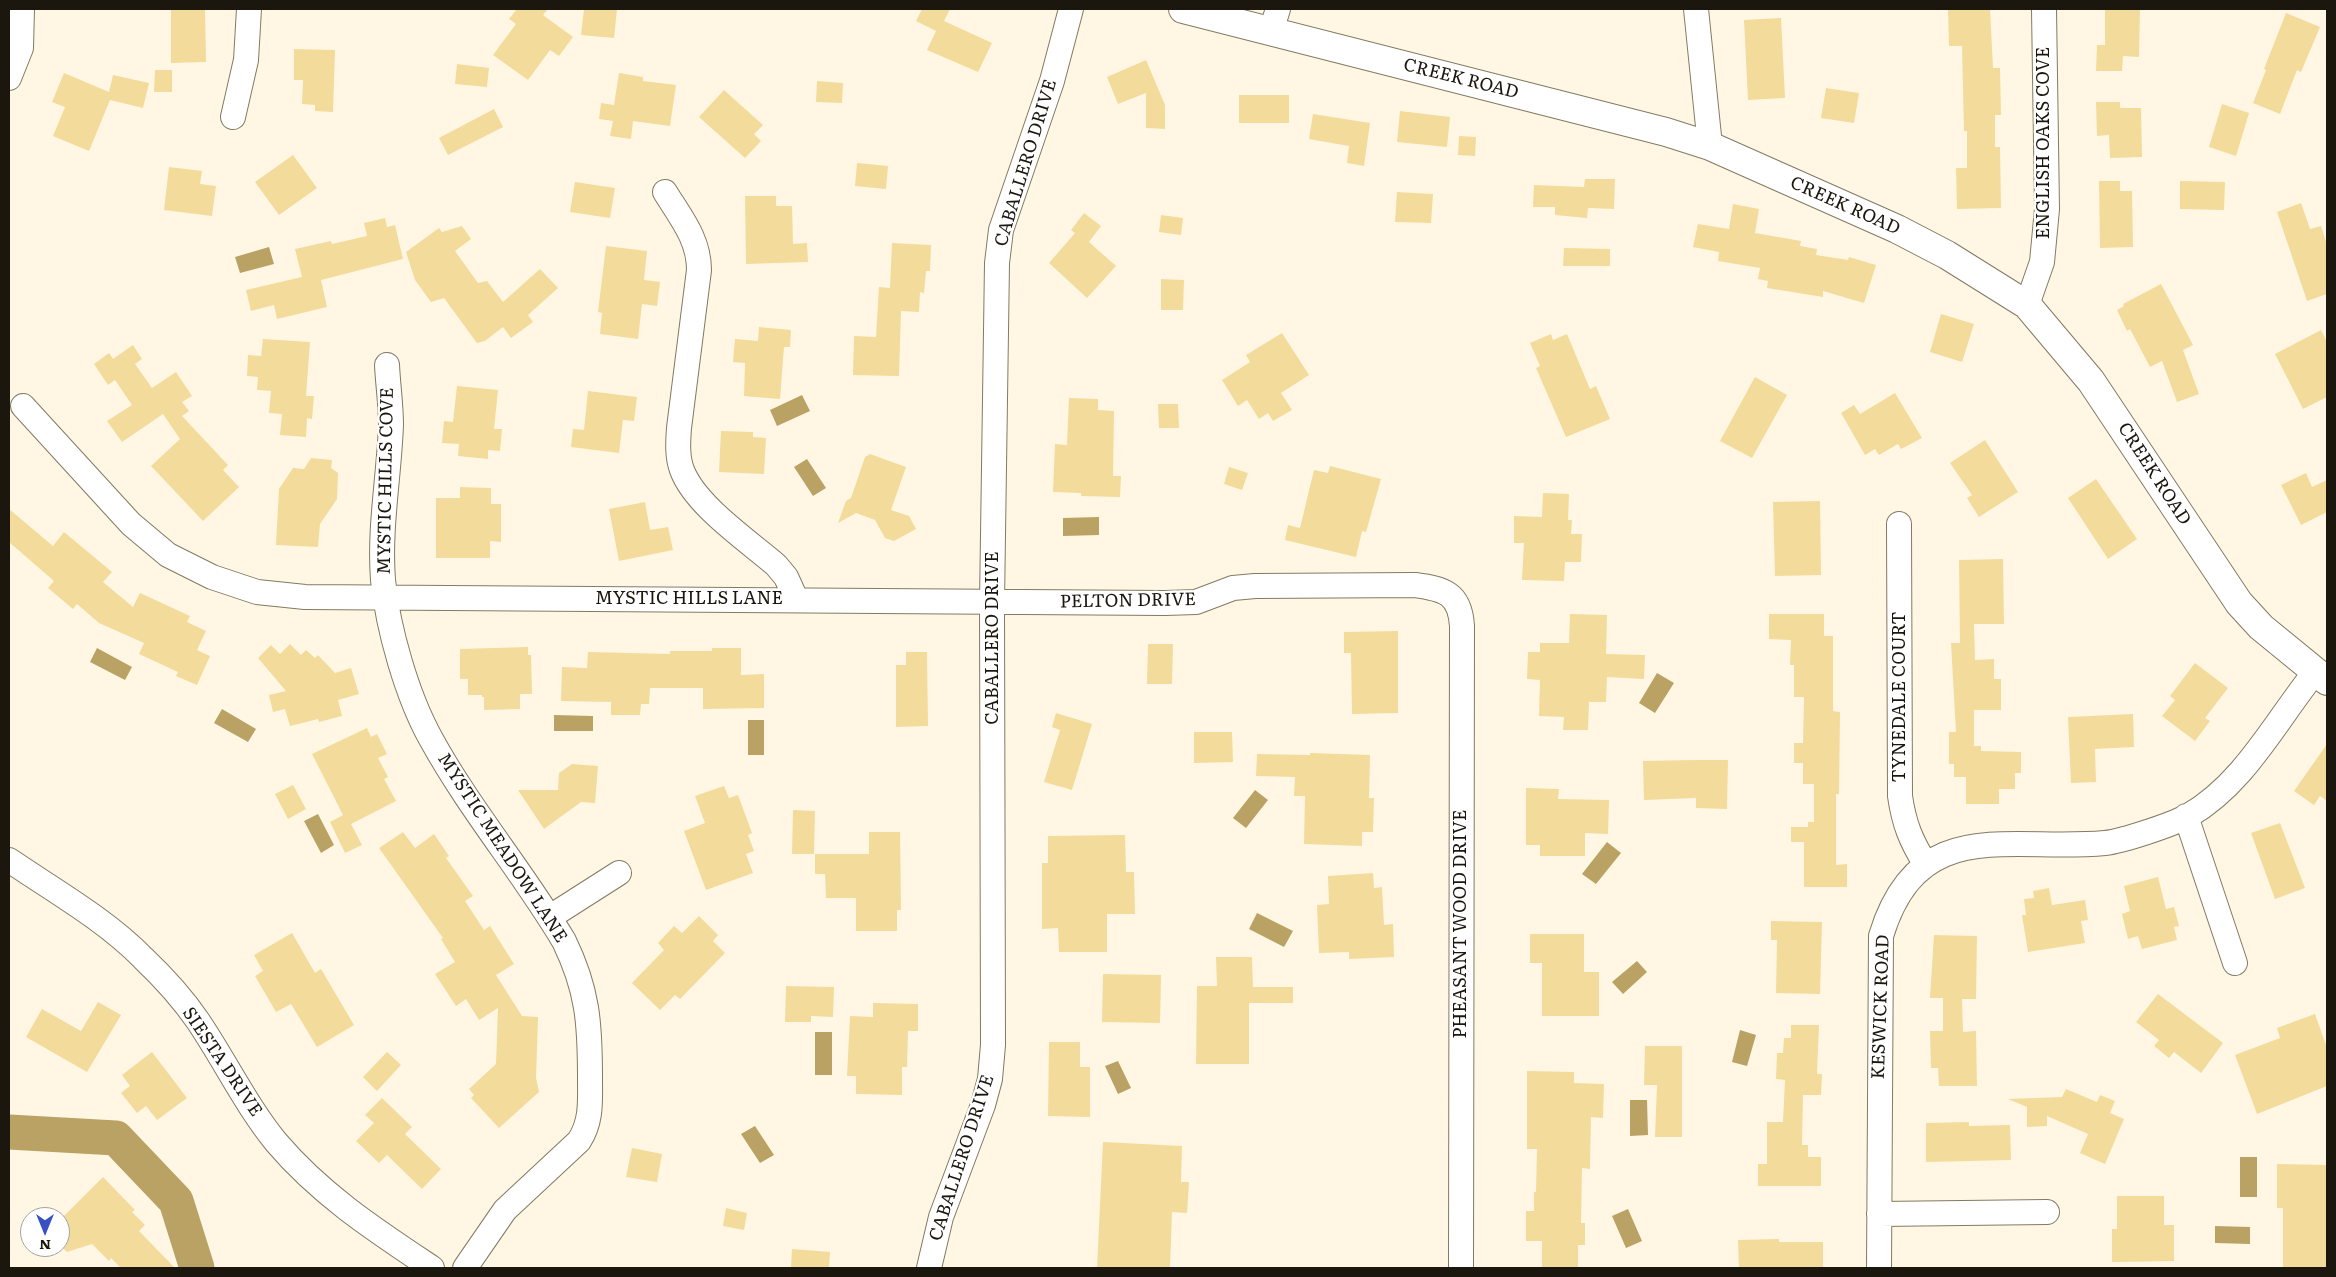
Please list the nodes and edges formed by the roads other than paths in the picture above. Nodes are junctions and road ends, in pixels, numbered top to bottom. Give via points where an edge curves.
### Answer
1 (22, 9) edge
2 (249, 9) edge
3 (1071, 9) edge
4 (1183, 9) edge
5 (1696, 9) edge
6 (2044, 9) edge
7 (1274, 20) edge
8 (9, 78) edge
9 (233, 117) dead end
10 (1710, 146) junction
11 (665, 192) dead end
12 (2027, 305) junction
13 (387, 365) dead end
14 (23, 406) dead end
15 (1899, 524) dead end
16 (1441, 589) joint
17 (385, 597) junction
18 (796, 599) junction
19 (992, 602) junction
20 (2321, 676) edge
21 (2186, 816) junction
22 (9, 860) edge
23 (1926, 865) junction
24 (619, 873) dead end
25 (550, 917) junction
26 (2235, 963) dead end
27 (2047, 1212) dead end
28 (1879, 1214) junction
29 (432, 1268) edge
30 (465, 1268) edge
31 (929, 1268) edge
32 (1461, 1268) edge
33 (1879, 1268) edge

1 - 8 street via 21,48
2 - 9 street via 246,60
3 - 19 street, CABALLERO DRIVE via 1052,81 1001,230 997,263
4 - 7 street, CREEK ROAD
5 - 10 street
6 - 12 street, ENGLISH OAKS COVE via 2047,209 2042,262
7 - 10 street, CREEK ROAD
10 - 12 street, CREEK ROAD via 1948,254
11 - 18 street via 694,240 699,256 678,428 681,468 700,500 776,565 786,577
12 - 20 street, CREEK ROAD via 2091,381 2239,603 2260,627
13 - 17 street, MYSTIC HILLS COVE via 391,424 382,528
14 - 17 street, MYSTIC HILLS LANE via 130,524 168,555 212,577 257,592 305,597
15 - 23 street, TYNEDALE COURT via 1900,796 1903,820
16 - 19 street, PELTON DRIVE via 1414,585 1255,586 1233,588 1196,602
16 - 32 street, PHEASANT WOOD DRIVE via 1450,594 1462,616
17 - 18 street, MYSTIC HILLS LANE
17 - 25 street, MYSTIC MEADOW LANE via 405,678 430,738
18 - 19 street, MYSTIC HILLS LANE
19 - 31 street, CABALLERO DRIVE via 993,1045 990,1079 940,1217
20 - 21 street, KESWICK ROAD via 2218,795
21 - 23 street, KESWICK ROAD via 2107,842 1970,846
21 - 26 street
22 - 29 street, SIESTA DRIVE via 105,926 142,957 197,1020 251,1106 308,1178 348,1211
23 - 28 street, KESWICK ROAD via 1906,883 1889,909 1881,936
24 - 25 street
25 - 30 street, MYSTIC MEADOW LANE via 575,962 588,1009 589,1119 579,1141 505,1210
27 - 28 street
28 - 33 street, KESWICK ROAD

